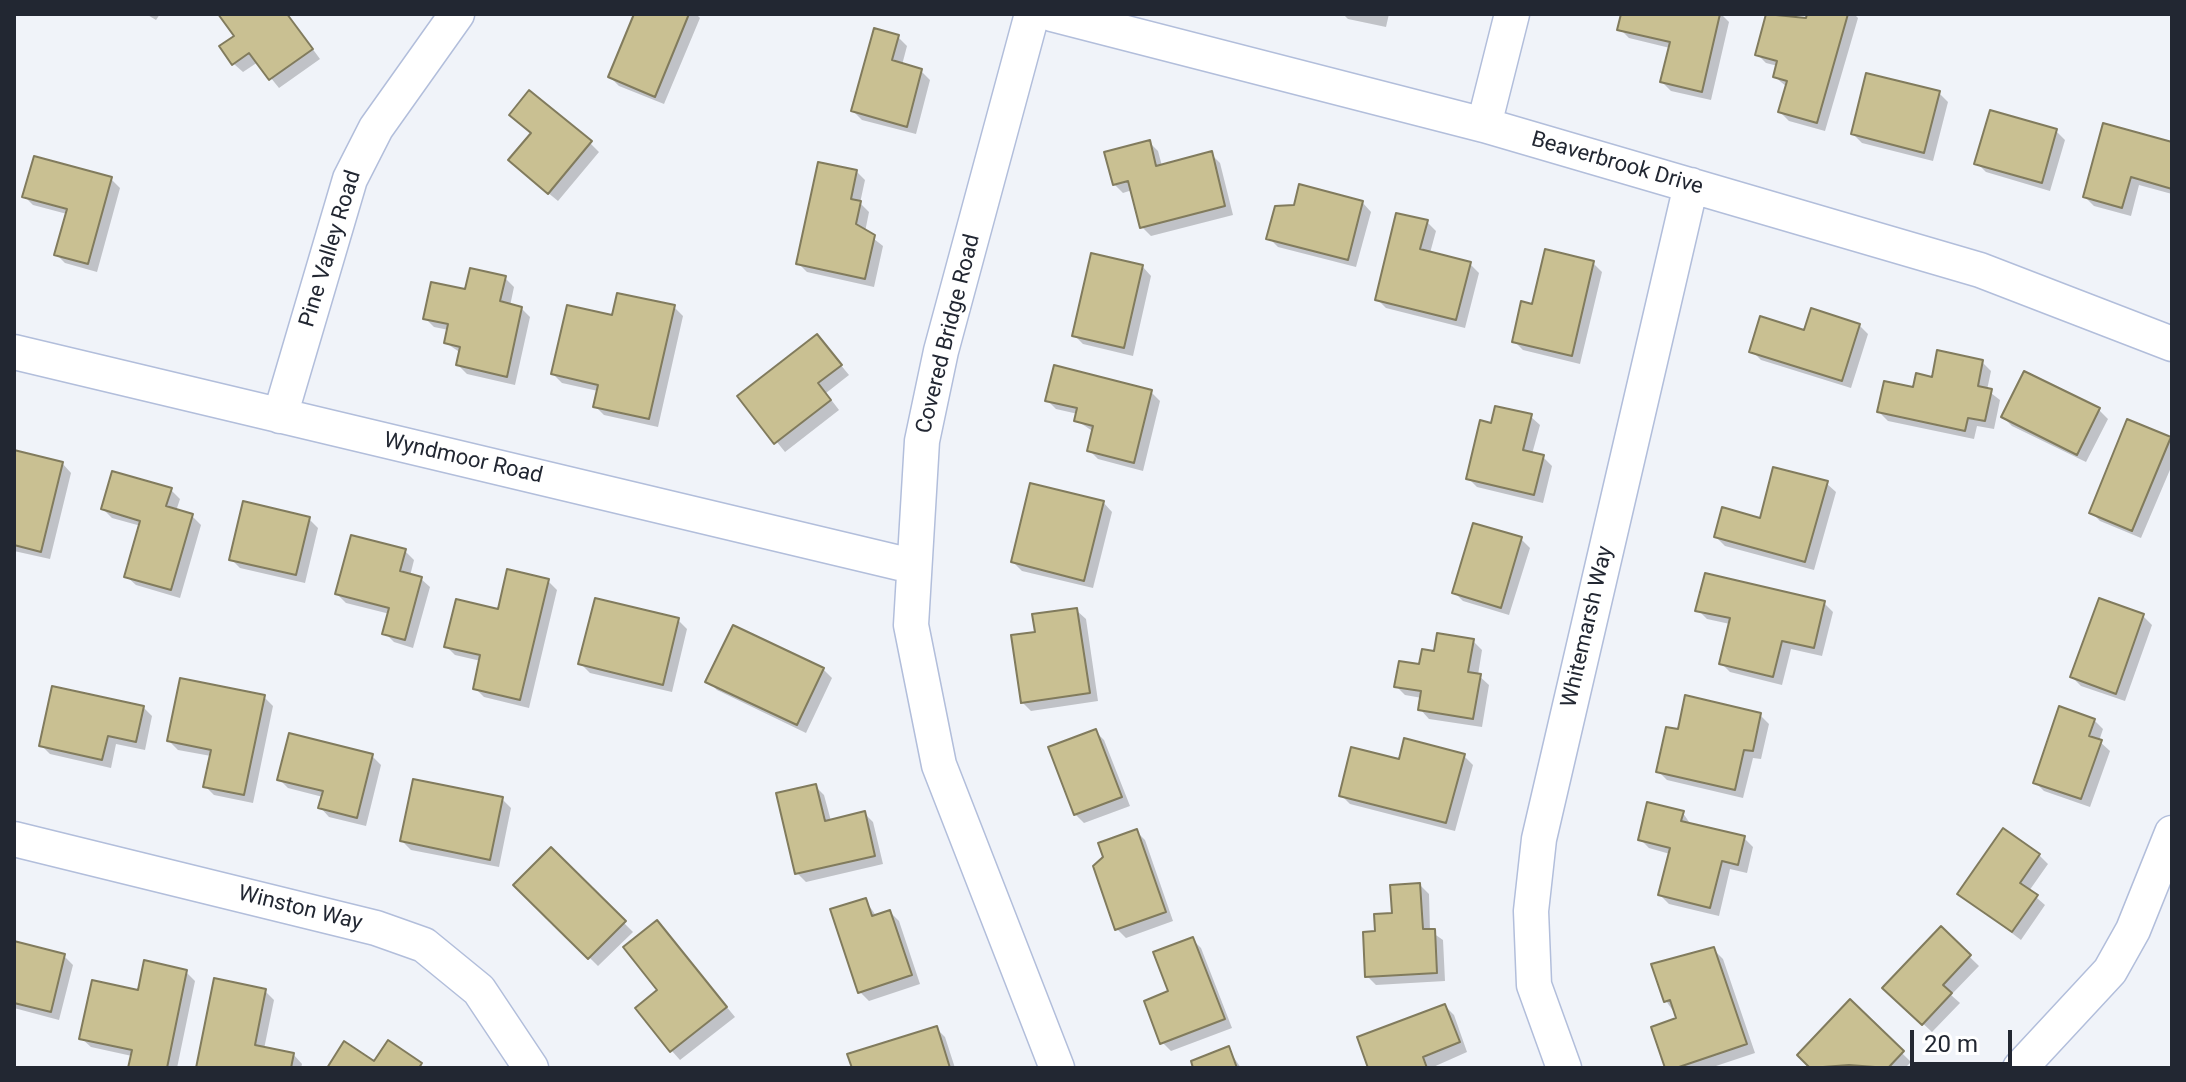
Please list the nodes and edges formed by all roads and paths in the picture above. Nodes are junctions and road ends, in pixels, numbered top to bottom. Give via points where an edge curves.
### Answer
1 (457, 14) edge
2 (1032, 14) edge
3 (1052, 14) edge
4 (1512, 14) edge
5 (1484, 125) junction
6 (1691, 185) junction
7 (2172, 344) edge
8 (14, 352) edge
9 (280, 416) junction
10 (912, 566) junction
11 (2172, 833) edge
12 (14, 839) edge
13 (531, 1068) edge
14 (1057, 1068) edge
15 (1564, 1068) edge
16 (2020, 1068) edge

1 - 9 street, Pine Valley Road via 376,128 350,179
2 - 10 street, Covered Bridge Road via 940,357 922,441
3 - 5 street, Beaverbrook Drive
4 - 5 street
5 - 6 street, Beaverbrook Drive
6 - 7 street, Beaverbrook Drive via 1980,270
6 - 15 street, Whitemarsh Way via 1539,839 1531,911 1534,985
8 - 9 street, Wyndmoor Road
9 - 10 street, Wyndmoor Road
10 - 14 street, Covered Bridge Road via 911,625 939,765
11 - 16 street via 2133,930 2110,971
12 - 13 street, Winston Way via 376,928 424,945 479,990

